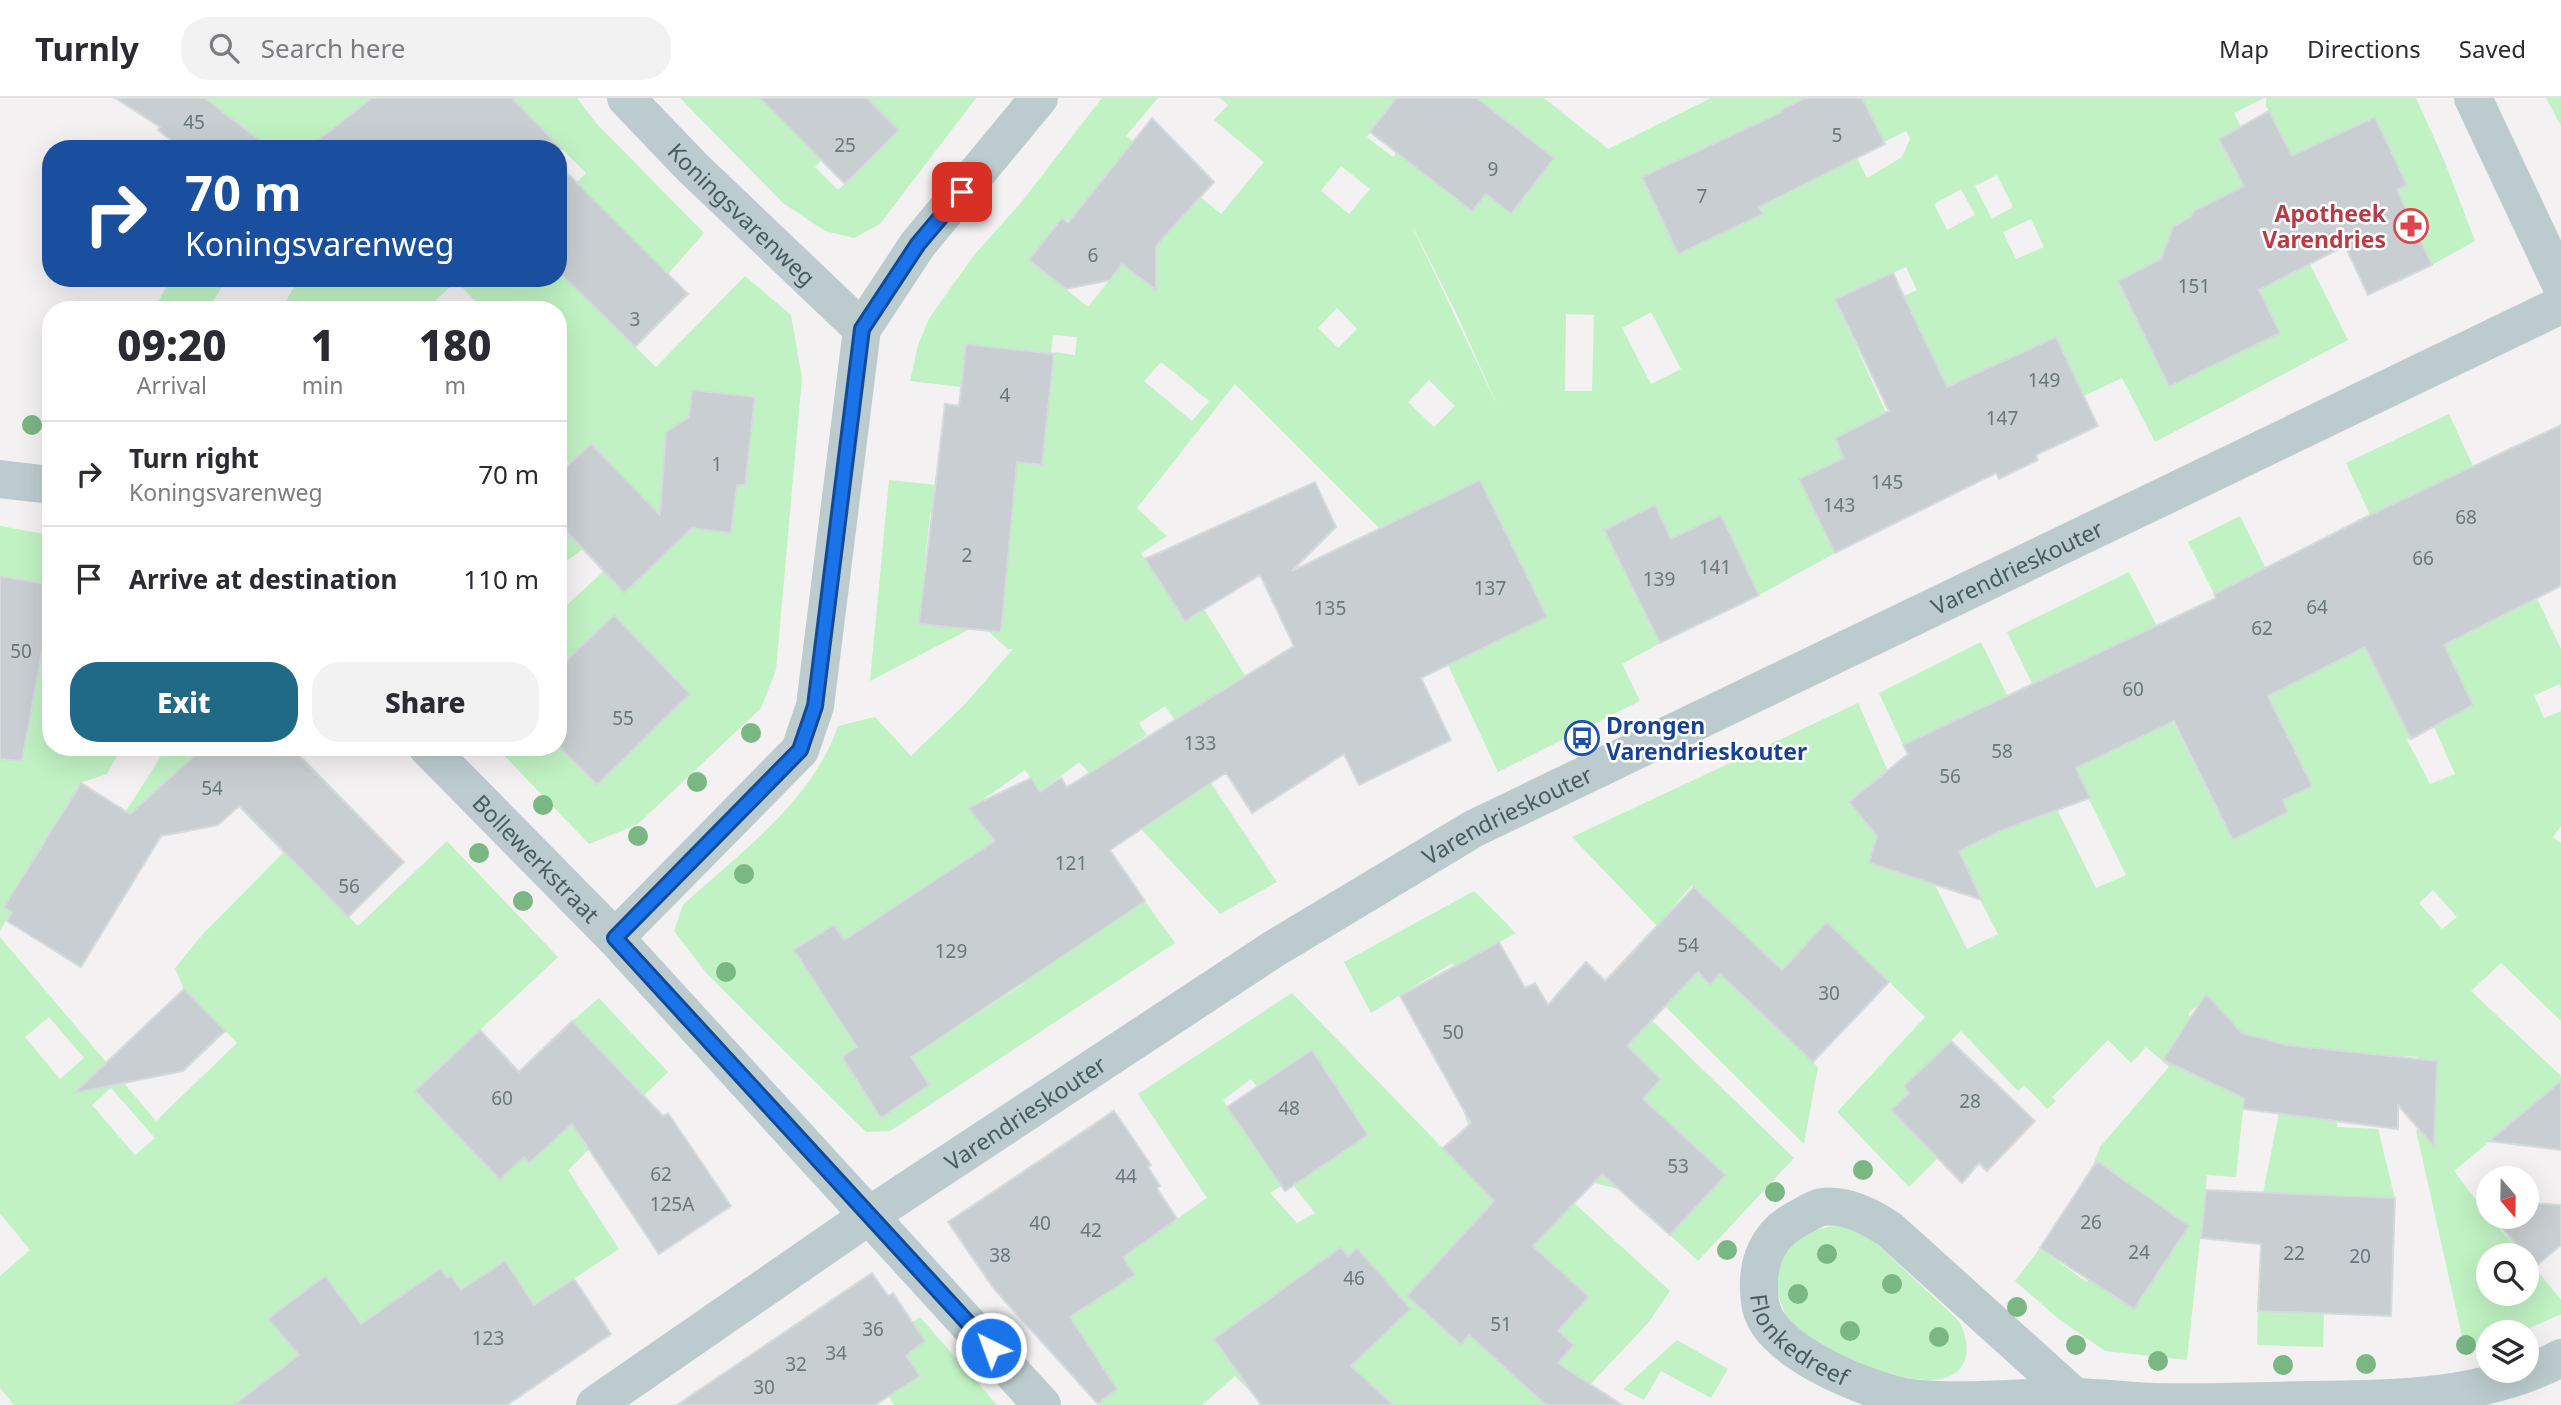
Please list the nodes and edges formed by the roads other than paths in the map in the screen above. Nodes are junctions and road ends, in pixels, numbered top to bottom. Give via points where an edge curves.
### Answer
1 (626, 98) edge
2 (1039, 98) edge
3 (2473, 98) edge
4 (2561, 285) edge
5 (2561, 305) edge
6 (862, 329) junction
7 (0, 480) edge
8 (42, 484) edge
9 (436, 756) edge
10 (615, 938) junction
11 (870, 1215) junction
12 (2561, 1359) edge
13 (2075, 1397) junction
14 (595, 1405) edge
15 (1042, 1405) edge

1 - 6 street, Koningsvarenweg
2 - 6 street via 918,244
3 - 4 street
5 - 11 street, Varendrieskouter via 1473,829 1272,950
6 - 10 street via 815,706 800,750
7 - 8 street
9 - 10 street, Bollewerkstraat
10 - 11 street, Bollewerkstraat
11 - 14 street, Varendrieskouter
11 - 15 street, Bollewerkstraat
12 - 13 street, Flonkedreef via 2534,1373 2465,1391 2387,1399 2154,1402
13 - 13 street, Flonkedreef via 1890,1230 1865,1213 1821,1207 1771,1237 1758,1275 1760,1307 1781,1340 1853,1383 1942,1403

